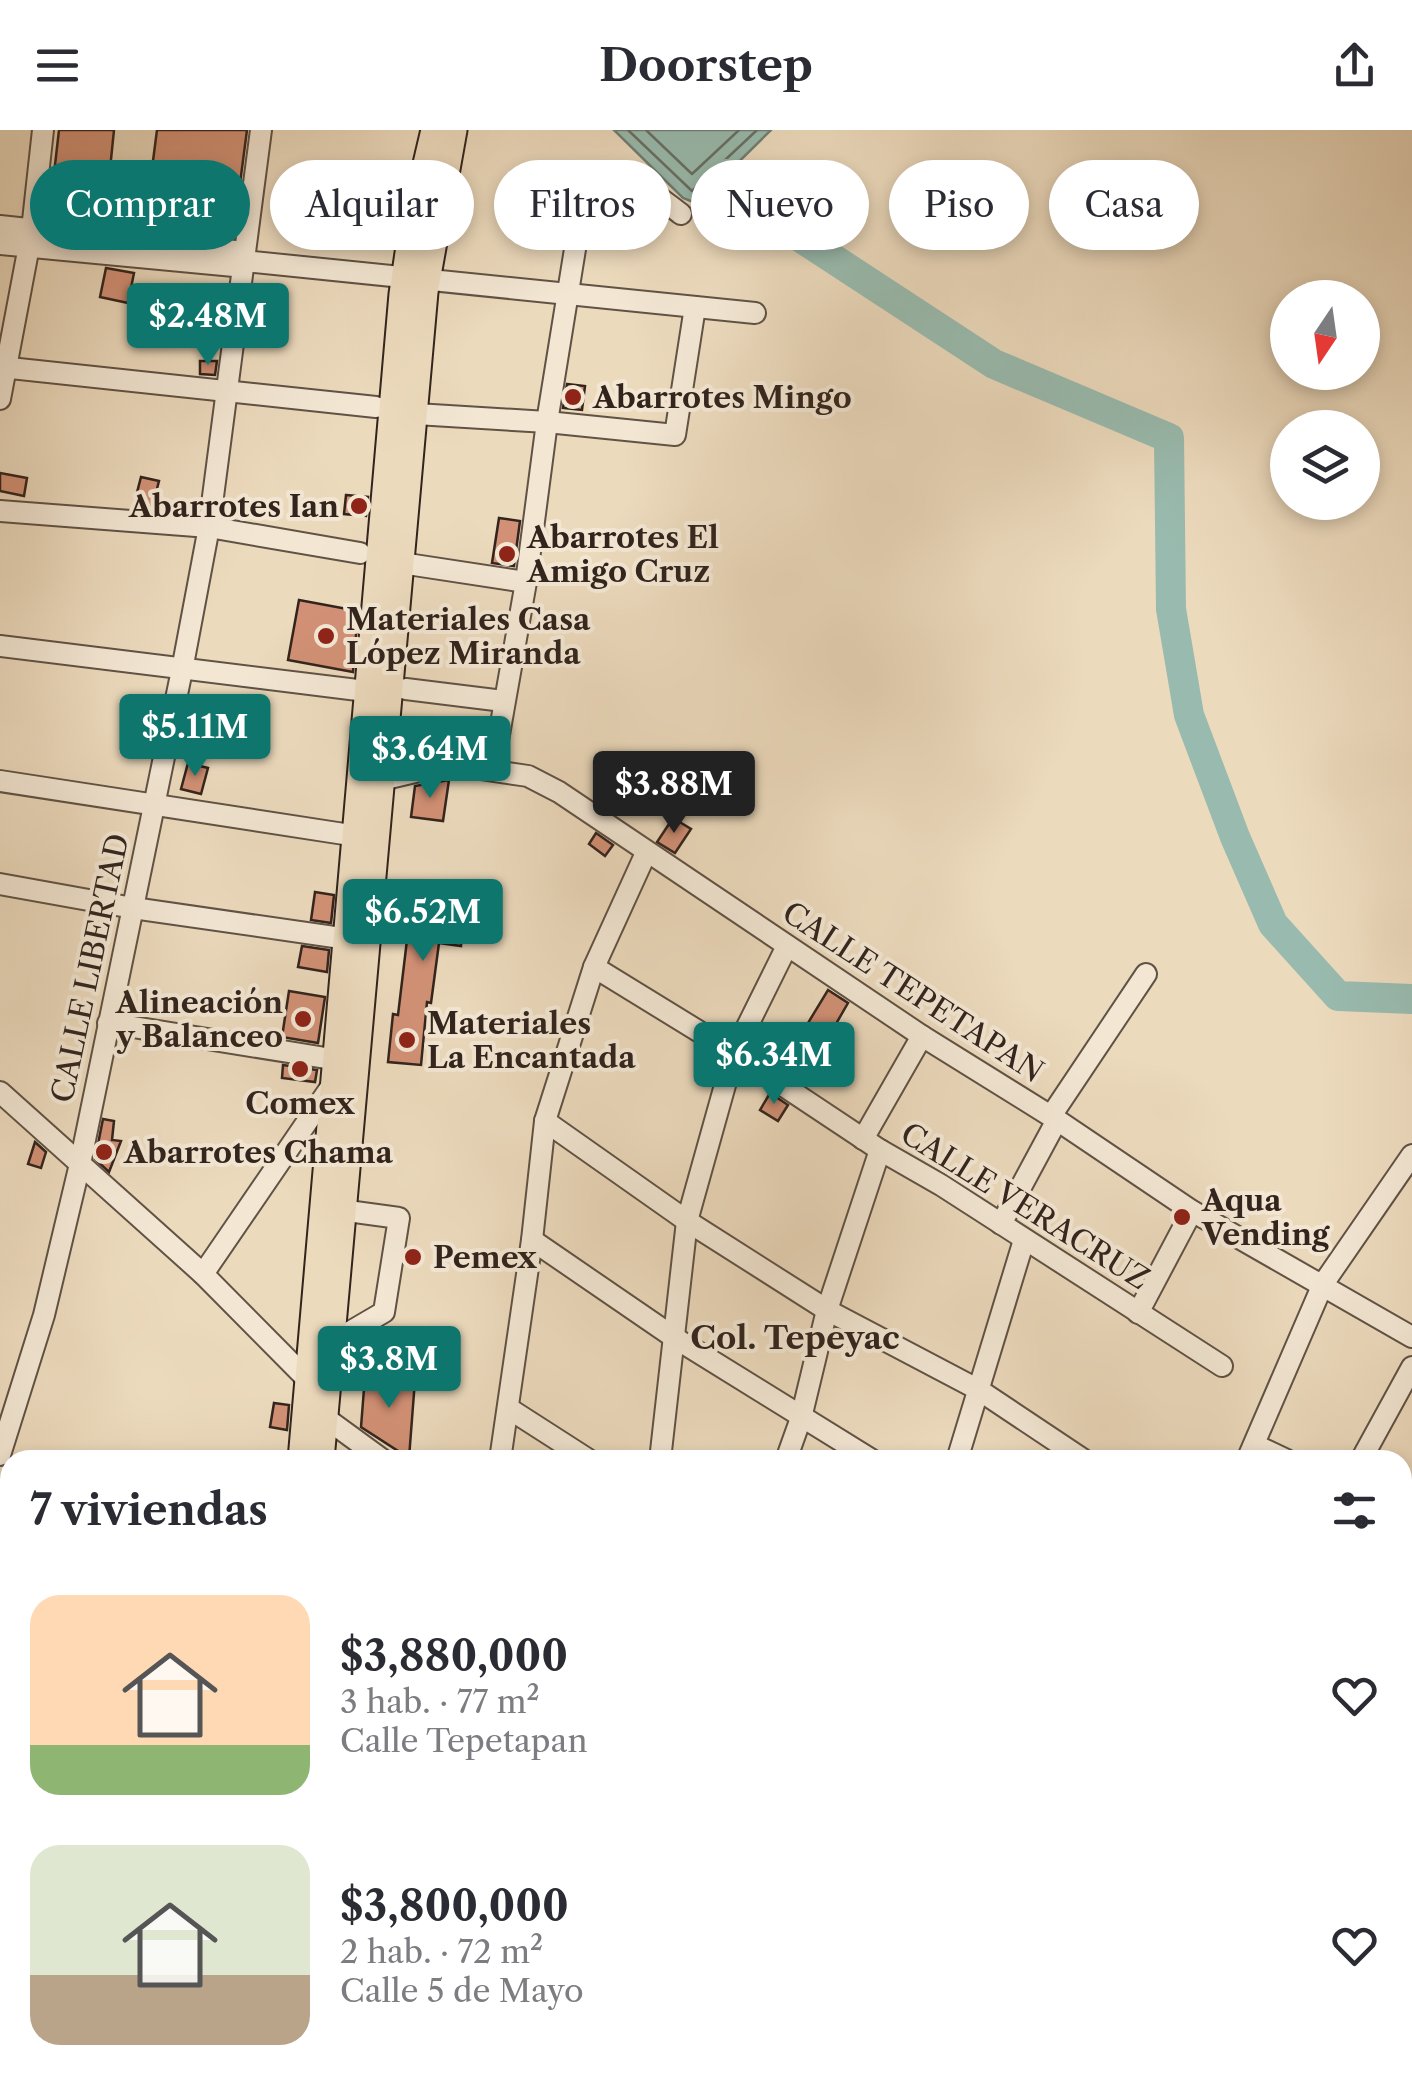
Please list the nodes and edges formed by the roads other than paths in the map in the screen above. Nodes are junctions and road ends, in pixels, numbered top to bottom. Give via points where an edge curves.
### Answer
1 (43, 130) edge
2 (261, 130) edge
3 (434, 130) edge
4 (454, 130) edge
5 (39, 160) edge
6 (681, 214) dead end
7 (0, 226) edge
8 (30, 238) junction
9 (0, 244) edge
10 (117, 250) edge
11 (244, 262) junction
12 (416, 280) junction
13 (568, 293) junction
14 (694, 307) junction
15 (756, 313) dead end
16 (3, 368) edge
17 (226, 390) junction
18 (0, 399) edge
19 (376, 407) dead end
20 (416, 414) junction
21 (547, 422) junction
22 (0, 511) edge
23 (209, 527) junction
24 (360, 552) dead end
25 (401, 563) junction
26 (526, 582) junction
27 (384, 626) junction
28 (0, 646) edge
29 (182, 670) junction
30 (387, 691) junction
31 (504, 700) junction
32 (375, 746) junction
33 (447, 764) junction
34 (493, 769) junction
35 (371, 779) junction
36 (0, 781) edge
37 (156, 803) junction
38 (357, 836) junction
39 (646, 853) junction
40 (0, 884) edge
41 (133, 908) junction
42 (348, 939) junction
43 (787, 946) junction
44 (594, 967) junction
45 (1146, 974) dead end
46 (108, 1022) junction
47 (922, 1036) junction
48 (734, 1053) junction
49 (337, 1070) junction
50 (0, 1092) edge
51 (1054, 1118) junction
52 (544, 1121) junction
53 (872, 1144) junction
54 (1412, 1155) edge
55 (80, 1164) junction
56 (334, 1210) junction
57 (1192, 1211) junction
58 (687, 1221) junction
59 (1001, 1224) junction
60 (532, 1240) junction
61 (1024, 1240) junction
62 (203, 1274) junction
63 (1323, 1284) junction
64 (827, 1310) junction
65 (1138, 1313) junction
66 (1412, 1337) edge
67 (675, 1338) junction
68 (321, 1343) junction
69 (1222, 1366) dead end
70 (1412, 1368) edge
71 (308, 1380) junction
72 (980, 1390) junction
73 (508, 1408) junction
74 (324, 1417) junction
75 (801, 1418) junction
76 (2, 1450) edge
77 (302, 1450) edge
78 (321, 1450) edge
79 (369, 1450) edge
80 (502, 1450) edge
81 (573, 1450) edge
82 (661, 1450) edge
83 (790, 1450) edge
84 (855, 1450) edge
85 (960, 1450) edge
86 (1069, 1450) edge
87 (1252, 1450) edge
88 (1367, 1450) edge

1 - 5 street
2 - 11 street, CALLE LIBERTAD
3 - 12 main road via 413,220
4 - 12 main road
6 - 13 street via 647,188 602,172 588,174
7 - 8 street
8 - 9 street
8 - 16 street
10 - 11 street
11 - 12 street
11 - 17 street, CALLE LIBERTAD
12 - 13 street
12 - 20 main road
12 - 27 main road
13 - 14 street
13 - 21 street
14 - 15 street
14 - 21 street via 675,435
16 - 17 street
16 - 18 street
17 - 19 street
17 - 23 street, CALLE LIBERTAD
20 - 21 street
20 - 25 main road
21 - 26 street
22 - 23 street
23 - 24 street
23 - 29 street, CALLE LIBERTAD
25 - 26 street
25 - 27 main road
26 - 31 street
27 - 30 main road
28 - 29 street
29 - 30 street
29 - 37 street, CALLE LIBERTAD
30 - 31 street
30 - 32 main road
31 - 34 street
32 - 33 street, CALLE TEPETAPAN
32 - 35 main road
33 - 34 street, CALLE TEPETAPAN
33 - 35 street
34 - 39 street, CALLE TEPETAPAN via 560,792
35 - 38 main road
35 - 56 main road
36 - 37 street
37 - 38 street
37 - 41 street, CALLE LIBERTAD
38 - 42 main road
39 - 43 street, CALLE TEPETAPAN
39 - 44 street
40 - 41 street
41 - 42 street
41 - 46 street, CALLE LIBERTAD
42 - 49 main road
43 - 47 street, CALLE TEPETAPAN
43 - 48 street
44 - 48 street, CALLE VERACRUZ
44 - 52 street
45 - 51 street
46 - 49 street
46 - 55 street, CALLE LIBERTAD
47 - 51 street, CALLE TEPETAPAN
47 - 53 street
48 - 53 street, CALLE VERACRUZ
48 - 58 street
49 - 56 main road
49 - 62 street
50 - 55 street
51 - 57 street, CALLE TEPETAPAN
51 - 59 street
52 - 58 street
52 - 60 street
53 - 59 street, CALLE VERACRUZ
53 - 64 street
54 - 63 street
55 - 62 street
55 - 76 street, CALLE LIBERTAD
56 - 68 main road
56 - 68 street via 399,1218 384,1312
57 - 63 street, CALLE TEPETAPAN
57 - 65 street
58 - 64 street
58 - 67 street
59 - 61 street, CALLE VERACRUZ
60 - 67 street
60 - 73 street
61 - 65 street, CALLE VERACRUZ
61 - 72 street
62 - 71 street
63 - 66 street, CALLE TEPETAPAN
63 - 87 street
64 - 72 street
64 - 75 street
65 - 69 street, CALLE VERACRUZ
67 - 75 street
67 - 82 street
68 - 71 main road
68 - 74 main road
70 - 88 street
71 - 77 main road
72 - 85 street
72 - 86 street
73 - 80 street
73 - 81 street
74 - 78 main road
74 - 79 street
75 - 83 street
75 - 84 street

